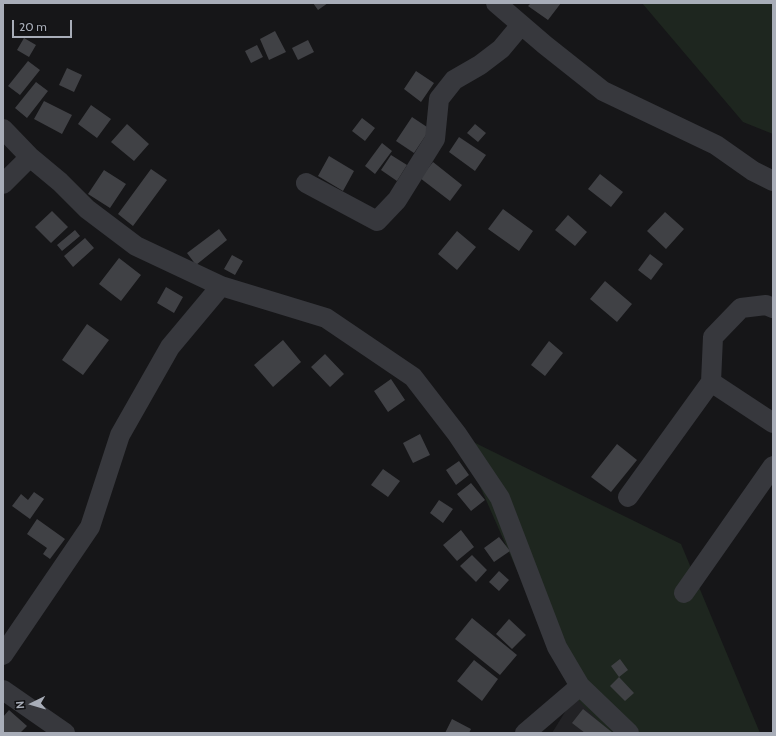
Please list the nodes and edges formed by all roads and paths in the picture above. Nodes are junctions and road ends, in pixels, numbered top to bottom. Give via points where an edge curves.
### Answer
1 (496, 3) edge
2 (521, 25) junction
3 (3, 129) edge
4 (30, 157) junction
5 (773, 181) edge
6 (306, 183) dead end
7 (3, 184) edge
8 (221, 286) junction
9 (773, 308) edge
10 (711, 382) junction
11 (773, 423) edge
12 (773, 466) edge
13 (628, 497) dead end
14 (684, 593) dead end
15 (3, 655) edge
16 (580, 686) junction
17 (3, 690) edge
18 (65, 733) edge
19 (525, 733) edge
20 (628, 733) edge

1 - 2 street
2 - 5 street via 602,91 716,146 753,172
2 - 6 street via 501,49 454,80 438,99 435,139 397,200 377,221
3 - 4 street
4 - 7 street
4 - 8 street via 88,209 136,246
8 - 15 street via 170,347 120,434 90,527
8 - 16 street via 326,318 413,377 457,434 500,498 557,647
9 - 10 street via 766,305 741,308 713,337
10 - 11 street
10 - 13 street
12 - 14 street
16 - 19 street
16 - 20 street
17 - 18 street

